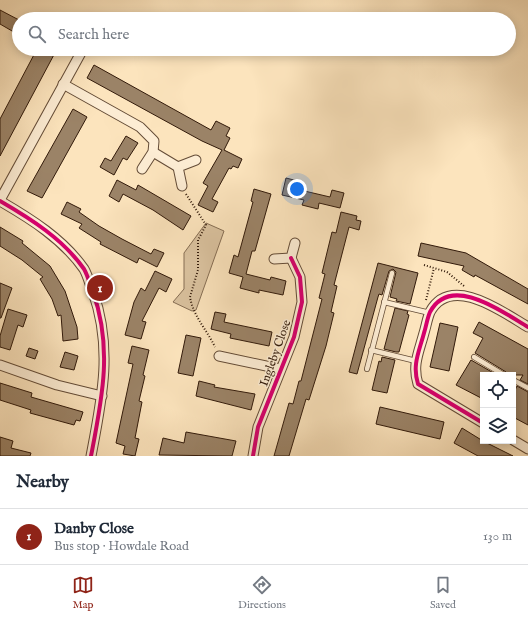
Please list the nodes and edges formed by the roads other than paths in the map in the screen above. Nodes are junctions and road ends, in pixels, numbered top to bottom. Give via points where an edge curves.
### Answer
1 (79, 56) edge
2 (63, 84) junction
3 (152, 152) junction
4 (196, 160) dead end
5 (178, 167) junction
6 (142, 169) dead end
7 (182, 186) road end
8 (0, 200) edge
9 (295, 242) dead end
10 (290, 258) junction
11 (274, 259) dead end
12 (392, 273) dead end
13 (384, 302) junction
14 (431, 311) junction
15 (528, 327) edge
16 (371, 350) junction
17 (219, 356) road end
18 (474, 357) dead end
19 (416, 361) junction
20 (0, 365) edge
21 (280, 369) junction
22 (367, 369) dead end
23 (499, 372) edge
24 (516, 382) edge
25 (528, 388) edge
26 (102, 396) junction
27 (480, 421) edge
28 (516, 442) edge
29 (528, 449) edge
30 (90, 456) edge
31 (253, 456) edge

1 - 2 street
2 - 3 street via 140,127 154,141
2 - 8 street
3 - 5 street
3 - 6 street
4 - 5 street
5 - 7 street
8 - 26 street via 50,233 68,249 85,271 100,311 105,351
9 - 10 street
10 - 11 street
10 - 21 street, Ingleby Close via 300,277 302,302 294,337
12 - 13 lane
13 - 14 lane
13 - 16 lane
14 - 15 street via 448,298 468,296
14 - 19 street
16 - 19 lane
16 - 22 lane
17 - 21 street, Ingleby Close
18 - 23 lane
19 - 27 street via 414,371 418,384
20 - 26 street via 57,385
21 - 31 street, Ingleby Close via 258,427
24 - 25 lane
26 - 30 street
28 - 29 street

